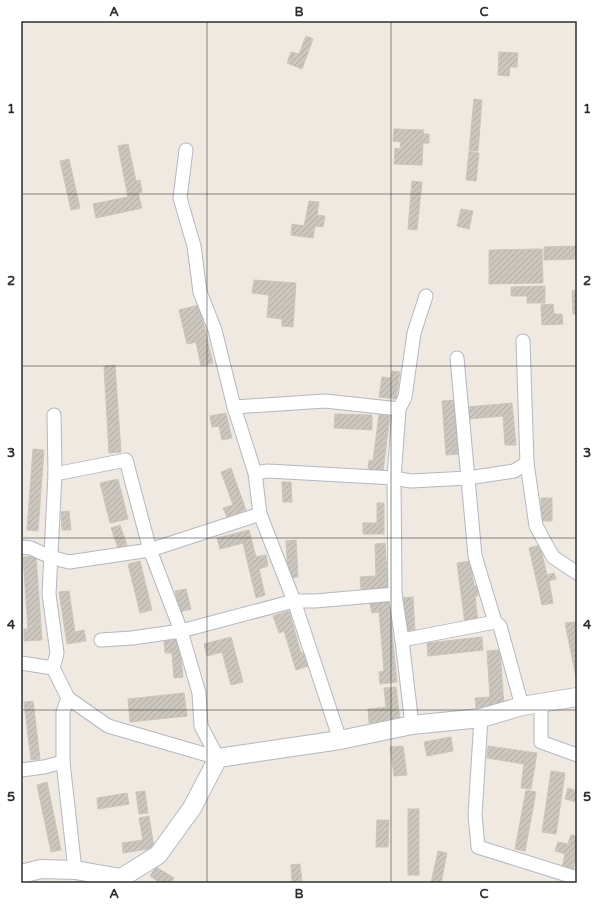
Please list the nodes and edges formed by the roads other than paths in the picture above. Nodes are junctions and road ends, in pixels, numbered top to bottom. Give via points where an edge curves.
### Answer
1 (186, 150) dead end
2 (426, 296) dead end
3 (523, 341) dead end
4 (457, 358) dead end
5 (234, 407) junction
6 (399, 409) junction
7 (54, 415) dead end
8 (527, 463) junction
9 (255, 473) junction
10 (54, 474) junction
11 (394, 478) junction
12 (468, 478) junction
13 (260, 514) junction
14 (21, 547) edge
15 (150, 550) junction
16 (50, 557) junction
17 (577, 573) edge
18 (395, 594) junction
19 (294, 601) junction
20 (495, 622) junction
21 (181, 631) junction
22 (101, 640) dead end
23 (402, 640) junction
24 (21, 663) edge
25 (53, 668) junction
26 (577, 697) edge
27 (68, 698) junction
28 (541, 703) junction
29 (522, 706) junction
30 (481, 718) junction
31 (412, 725) junction
32 (340, 740) junction
33 (577, 755) edge
34 (218, 758) junction
35 (63, 762) junction
36 (21, 770) edge
37 (75, 870) junction
38 (21, 874) edge
39 (577, 878) edge
40 (122, 880) edge

1 - 5 street via 180,198 194,246 200,292 215,330
2 - 6 street via 414,333 405,397
3 - 8 street
4 - 12 street
5 - 6 street via 325,402
5 - 9 street
6 - 11 street
7 - 10 street
8 - 12 street via 514,471
8 - 17 street via 536,526 553,557
9 - 11 street via 268,471
9 - 13 street
10 - 15 street via 126,460
10 - 16 street
11 - 12 street via 411,481
11 - 18 street
12 - 20 street via 476,556
13 - 15 street
13 - 19 street
14 - 16 street via 31,548
15 - 16 street via 69,562
15 - 21 street
16 - 25 street via 49,594 57,653
18 - 19 street
18 - 23 street
19 - 21 street
19 - 32 street
20 - 23 street
20 - 29 street via 500,626
21 - 22 street
21 - 34 street via 199,693 201,726
23 - 31 street
24 - 25 street
25 - 27 street
26 - 28 street
27 - 34 street via 108,726
27 - 35 street via 63,712
28 - 29 street
28 - 33 street via 541,742
29 - 30 street
30 - 31 street
30 - 39 street via 475,815 478,847
31 - 32 street
32 - 34 street
34 - 40 street via 192,808 158,855
35 - 36 street
35 - 37 street
37 - 38 street via 41,869
37 - 40 street

